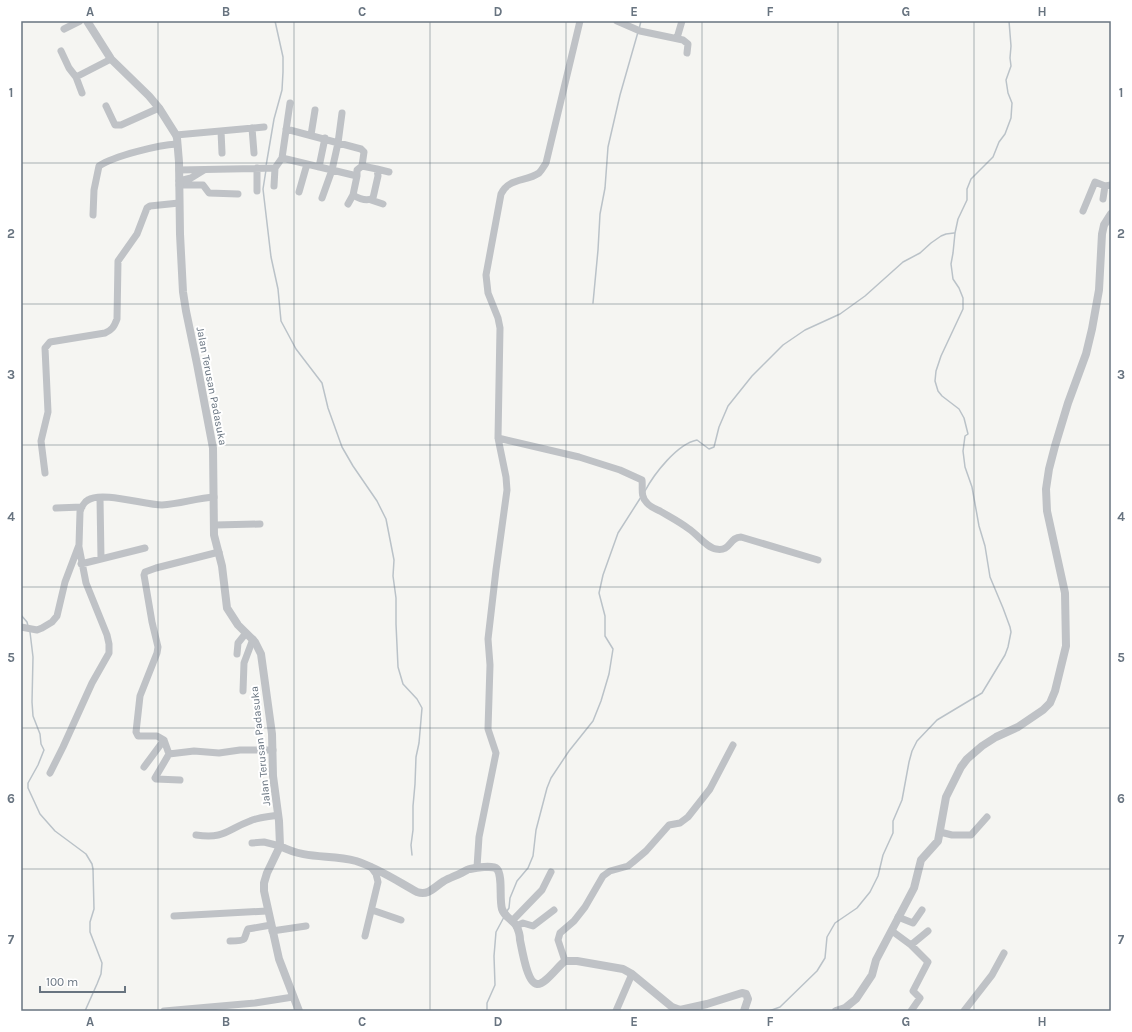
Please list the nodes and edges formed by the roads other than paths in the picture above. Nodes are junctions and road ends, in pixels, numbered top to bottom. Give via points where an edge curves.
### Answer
1 (80, 21) edge
2 (87, 21) edge
3 (580, 21) edge
4 (617, 21) edge
5 (682, 21) edge
6 (64, 29) dead end
7 (677, 38) junction
8 (61, 51) dead end
9 (687, 53) dead end
10 (111, 59) junction
11 (76, 77) junction
12 (82, 93) dead end
13 (290, 103) dead end
14 (106, 106) dead end
15 (159, 108) junction
16 (315, 110) dead end
17 (342, 113) dead end
18 (264, 127) dead end
19 (252, 128) junction
20 (286, 128) junction
21 (221, 131) junction
22 (176, 135) junction
23 (311, 135) junction
24 (326, 138) junction
25 (338, 143) junction
26 (177, 144) junction
27 (222, 153) dead end
28 (254, 153) dead end
29 (282, 158) junction
30 (307, 164) junction
31 (362, 166) junction
32 (319, 167) junction
33 (206, 168) junction
34 (257, 168) junction
35 (274, 168) junction
36 (377, 169) junction
37 (179, 170) junction
38 (332, 170) junction
39 (389, 172) dead end
40 (357, 176) junction
41 (179, 183) junction
42 (1108, 185) edge
43 (274, 186) dead end
44 (257, 191) dead end
45 (299, 192) dead end
46 (238, 194) dead end
47 (353, 195) junction
48 (322, 198) dead end
49 (1103, 199) dead end
50 (371, 200) junction
51 (179, 203) junction
52 (348, 204) dead end
53 (383, 204) dead end
54 (1083, 211) dead end
55 (93, 214) dead end
56 (1111, 214) edge
57 (498, 438) junction
58 (46, 473) dead end
59 (214, 497) junction
60 (100, 498) junction
61 (56, 508) dead end
62 (82, 508) junction
63 (260, 524) dead end
64 (215, 525) junction
65 (78, 545) junction
66 (144, 548) dead end
67 (219, 552) junction
68 (102, 558) junction
69 (818, 560) dead end
70 (81, 564) junction
71 (21, 626) edge
72 (246, 633) junction
73 (253, 639) junction
74 (237, 654) dead end
75 (243, 691) dead end
76 (164, 740) junction
77 (733, 745) dead end
78 (273, 750) junction
79 (169, 754) junction
80 (144, 767) dead end
81 (50, 773) dead end
82 (180, 780) dead end
83 (278, 815) junction
84 (987, 817) dead end
85 (940, 832) junction
86 (196, 835) dead end
87 (252, 843) dead end
88 (280, 846) junction
89 (371, 867) junction
90 (472, 869) junction
91 (551, 872) dead end
92 (372, 910) junction
93 (554, 910) dead end
94 (922, 910) dead end
95 (267, 911) junction
96 (174, 916) dead end
97 (898, 917) junction
98 (401, 920) dead end
99 (514, 923) junction
100 (306, 926) dead end
101 (271, 928) junction
102 (892, 931) junction
103 (928, 931) dead end
104 (365, 936) dead end
105 (230, 941) dead end
106 (912, 945) junction
107 (1004, 953) dead end
108 (565, 961) junction
109 (632, 974) junction
110 (293, 997) junction
111 (164, 1011) edge
112 (299, 1011) edge
113 (616, 1011) edge
114 (744, 1011) edge
115 (836, 1011) edge
116 (911, 1011) edge
117 (964, 1011) edge

1 - 6 street
2 - 10 street, Jalan Terusan Padasuka
3 - 57 street via 546,163 535,175 507,185 501,194 486,275 488,293 500,328
4 - 7 street via 640,31
5 - 7 street
7 - 9 street via 688,44
8 - 11 street
10 - 11 street
10 - 15 street, Jalan Terusan Padasuka
11 - 12 street
13 - 20 street
14 - 15 street via 115,125 121,125
15 - 22 street, Jalan Terusan Padasuka
16 - 23 street
17 - 25 street
18 - 19 street
19 - 21 street
19 - 28 street
20 - 23 street
20 - 29 street
21 - 22 street
21 - 27 street
22 - 26 street, Jalan Terusan Padasuka
23 - 24 street
24 - 25 street
24 - 32 street
25 - 31 street via 362,150
25 - 38 street
26 - 37 street, Jalan Terusan Padasuka
26 - 55 street via 127,155 106,161 99,166
29 - 30 street
29 - 35 street
30 - 32 street
30 - 45 street
31 - 36 street
31 - 40 street
32 - 38 street
33 - 34 street
33 - 37 street
33 - 41 street
34 - 35 street
34 - 44 street
35 - 43 street
36 - 39 street
36 - 50 street via 378,176
37 - 41 street, Jalan Terusan Padasuka
38 - 40 street
38 - 48 street
40 - 47 street
41 - 46 street via 203,184 209,193
41 - 51 street, Jalan Terusan Padasuka
42 - 49 street
42 - 54 street via 1095,182
47 - 50 street
47 - 52 street
50 - 53 street
51 - 58 street via 146,208 137,234 118,262 117,319 111,330 50,342 45,348 48,412 41,441
51 - 59 street, Jalan Terusan Padasuka via 183,292 213,444
56 - 85 street via 1102,234 1099,290 1086,354 1068,403 1049,469 1046,489 1065,593 1066,646 1058,682 1050,703 1042,710 1018,727 989,742 967,759 946,797
57 - 69 street via 579,457 642,480 641,492 647,504 689,528 709,547 726,548 734,539 741,537
57 - 90 street via 507,490 488,639 488,729 496,753
59 - 60 street via 160,505 118,498
59 - 64 street, Jalan Terusan Padasuka
60 - 62 street via 88,500
60 - 68 street
61 - 62 street
62 - 65 street
63 - 64 street
64 - 67 street, Jalan Terusan Padasuka via 214,535
65 - 70 street
65 - 71 street via 57,616 52,622 36,630
66 - 68 street
67 - 72 street, Jalan Terusan Padasuka via 227,608
67 - 76 street via 147,570 144,575 158,647 140,696 136,732 138,736 157,736
68 - 70 street
70 - 81 street via 110,644 109,653 92,683
72 - 73 street, Jalan Terusan Padasuka
72 - 74 street via 238,643
73 - 75 street via 244,663
73 - 78 street, Jalan Terusan Padasuka via 261,654
76 - 79 street
76 - 80 street
77 - 108 street via 710,789 688,817 680,823 669,825 646,851 628,866 610,871 603,876 586,907 560,933 558,940
78 - 79 street via 219,753 194,751
78 - 83 street, Jalan Terusan Padasuka
79 - 82 street via 155,778
83 - 86 street via 250,821 216,836
83 - 88 street, Jalan Terusan Padasuka
84 - 85 street via 972,834 965,836
85 - 97 street via 935,845 921,860 914,888
87 - 88 street via 264,842
88 - 89 street via 306,855 355,861
88 - 95 street via 264,883
89 - 90 street via 422,894 431,891 443,881
89 - 92 street via 378,882
90 - 99 street via 497,869 504,914
91 - 99 street via 542,890
92 - 98 street
92 - 104 street
93 - 99 street via 533,926
94 - 97 street via 913,923
95 - 96 street
95 - 101 street
97 - 102 street
99 - 108 street via 526,967 535,984 542,983
100 - 101 street
101 - 105 street via 248,929 242,940
101 - 110 street
102 - 106 street
102 - 115 street via 876,960 867,984 851,1004
103 - 106 street
106 - 116 street via 928,962 913,991 920,998
107 - 117 street via 992,975
108 - 109 street via 577,960 608,966
109 - 113 street
109 - 114 street via 676,1009 686,1009 742,993 746,994 748,999
110 - 111 street
110 - 112 street

